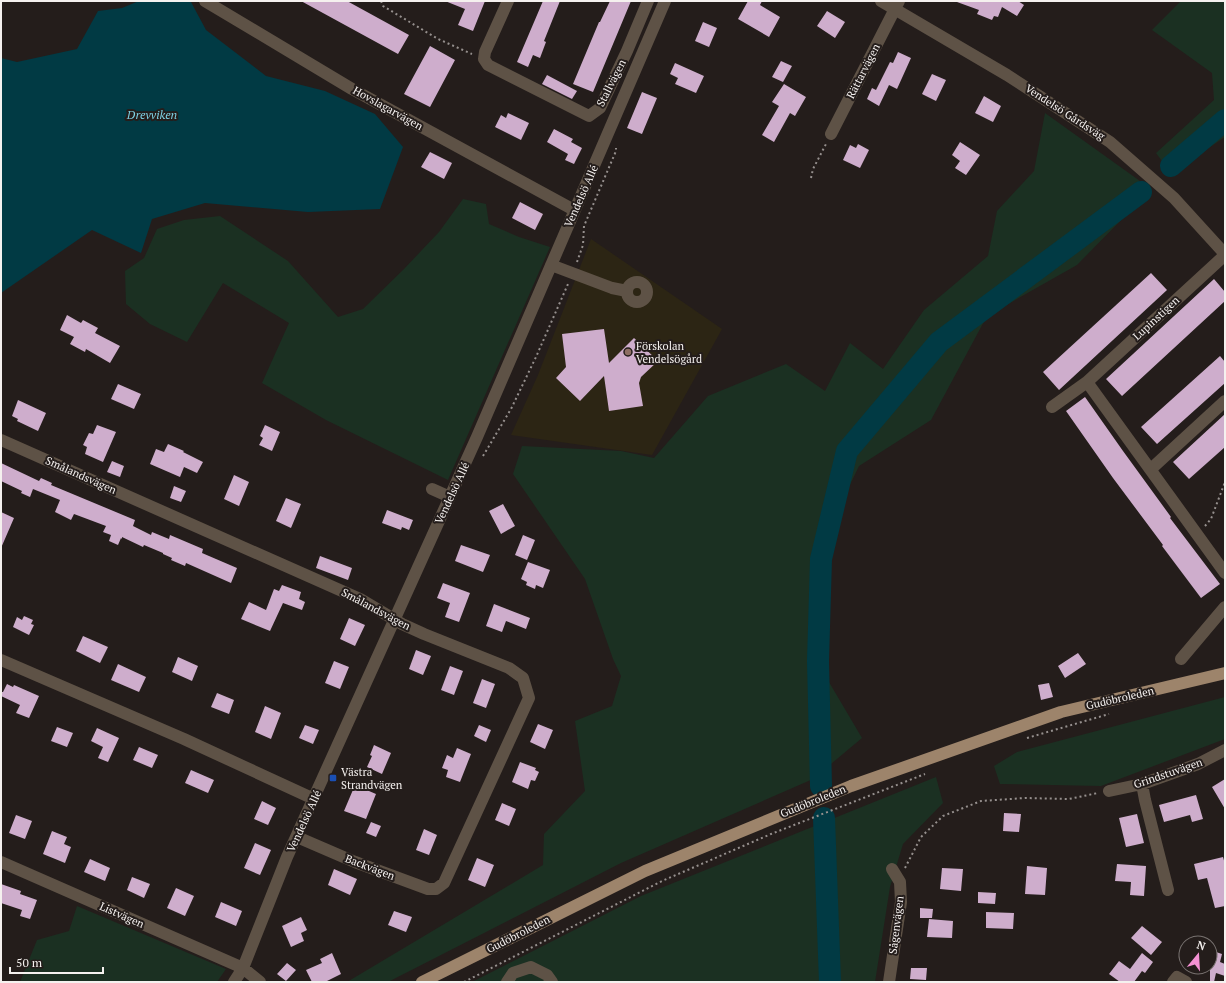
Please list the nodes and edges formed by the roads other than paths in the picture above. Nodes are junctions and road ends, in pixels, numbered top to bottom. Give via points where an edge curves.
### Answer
1 (205, 1) edge
2 (508, 1) edge
3 (648, 1) edge
4 (665, 1) edge
5 (881, 1) edge
6 (897, 5) edge
7 (832, 134) road end
8 (574, 210) junction
9 (1225, 254) edge
10 (551, 265) junction
11 (627, 291) dead end
12 (1087, 382) junction
13 (1225, 401) edge
14 (1052, 407) dead end
15 (1, 440) edge
16 (1151, 469) junction
17 (432, 489) dead end
18 (450, 498) junction
19 (1225, 573) edge
20 (1225, 608) edge
21 (394, 618) junction
22 (1180, 659) dead end
23 (1, 660) edge
24 (1225, 673) edge
25 (1225, 750) edge
26 (1142, 784) junction
27 (1109, 791) road end
28 (314, 799) junction
29 (297, 838) junction
30 (1, 862) edge
31 (892, 869) dead end
32 (444, 883) joint
33 (1168, 890) dead end
34 (243, 968) junction
35 (234, 982) edge
36 (260, 982) edge
37 (422, 982) edge
38 (507, 982) edge
39 (552, 982) edge
40 (889, 982) edge
41 (1173, 982) edge
42 (1186, 982) edge

1 - 8 street, Hovslagarvägen via 352,89
2 - 3 street, Stallvägen via 485,52 484,59 488,65 589,116 600,108
4 - 8 street, Vendelsö Allé
5 - 6 street, Vendelsö Gårdsväg
6 - 7 street, Rättarvägen
6 - 9 street, Vendelsö Gårdsväg via 1110,142 1174,198
8 - 10 street, Vendelsö Allé
9 - 12 street, Lupinstigen
10 - 11 street via 612,288
10 - 18 street, Vendelsö Allé
12 - 14 street, Lupinstigen
12 - 16 street
13 - 16 street
15 - 21 street, Smålandsvägen via 360,599
16 - 19 street
17 - 18 street
18 - 21 street, Vendelsö Allé
20 - 22 street
21 - 28 street, Vendelsö Allé
21 - 32 street, Smålandsvägen via 424,634 509,668 523,678 529,698
23 - 28 street via 184,739
24 - 37 main road, Gudöbroleden via 1061,712 851,786 645,871
25 - 26 street, Grindstuvägen via 1198,764
26 - 27 street, Grindstuvägen
26 - 33 street
28 - 29 street, Vendelsö Allé
29 - 32 street, Backvägen via 428,889 436,889
29 - 34 street, Vendelsö Allé
30 - 34 street, Listvägen
31 - 40 street, Sågenvägen via 900,882 901,902
34 - 35 street, Vendelsö Allé
34 - 36 street, Listvägen
38 - 39 street via 513,973 531,967 546,975
41 - 42 street via 1177,977

